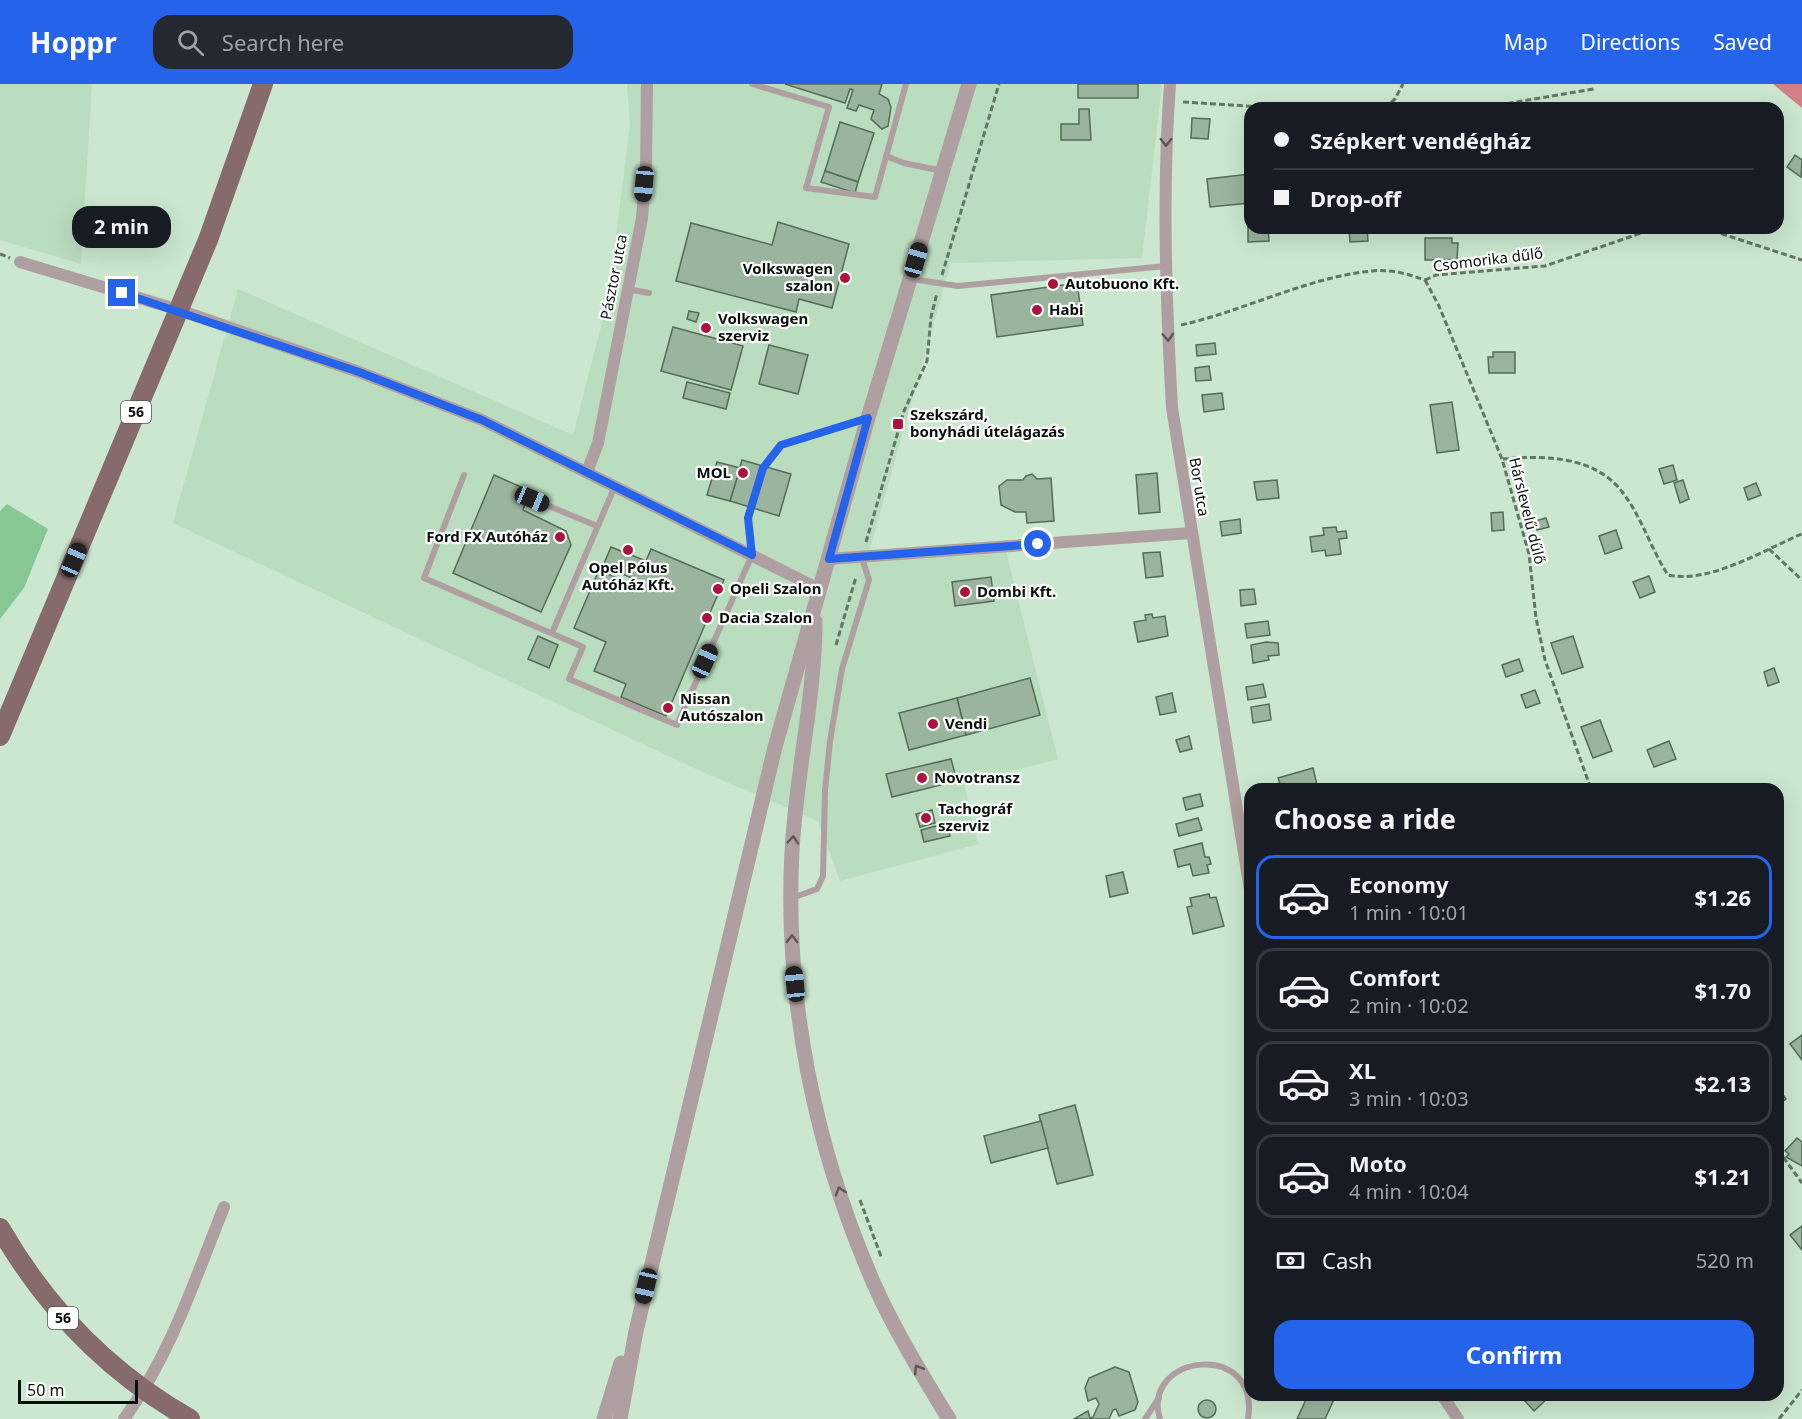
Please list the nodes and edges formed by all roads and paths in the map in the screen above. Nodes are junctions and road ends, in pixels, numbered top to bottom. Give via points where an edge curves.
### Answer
1 (263, 84) edge
2 (646, 84) edge
3 (752, 84) edge
4 (906, 84) edge
5 (969, 84) edge
6 (999, 84) edge
7 (1170, 84) edge
8 (1403, 84) edge
9 (1594, 89) dead end
10 (1168, 101) junction
11 (1391, 102) edge
12 (1517, 102) edge
13 (1244, 106) edge
14 (886, 156) junction
15 (942, 171) junction
16 (1638, 234) edge
17 (1722, 234) edge
18 (1802, 260) edge
19 (20, 262) dead end
20 (1167, 266) junction
21 (910, 278) junction
22 (941, 278) dead end
23 (1425, 280) junction
24 (938, 287) dead end
25 (627, 289) junction
26 (649, 293) dead end
27 (179, 310) junction
28 (1167, 328) junction
29 (868, 418) junction
30 (1502, 459) junction
31 (587, 472) junction
32 (464, 475) dead end
33 (615, 486) junction
34 (532, 499) dead end
35 (597, 526) junction
36 (1192, 533) junction
37 (1802, 534) edge
38 (1770, 549) junction
39 (752, 555) junction
40 (862, 558) junction
41 (829, 559) junction
42 (1802, 580) edge
43 (819, 589) junction
44 (815, 604) junction
45 (552, 633) junction
46 (834, 654) dead end
47 (0, 736) edge
48 (1589, 783) edge
49 (1244, 853) edge
50 (791, 898) junction
51 (1784, 1158) edge
52 (1802, 1183) edge
53 (857, 1191) dead end
54 (224, 1207) dead end
55 (0, 1228) edge
56 (885, 1265) dead end
57 (636, 1331) junction
58 (1244, 1388) edge
59 (1802, 1390) edge
60 (144, 1391) junction
61 (1160, 1398) junction
62 (1249, 1401) edge
63 (1446, 1401) edge
64 (123, 1419) edge
65 (190, 1419) edge
66 (604, 1419) edge
67 (620, 1419) edge
68 (949, 1419) edge
69 (1145, 1419) edge
70 (1160, 1419) edge
71 (1248, 1419) edge
72 (1458, 1419) edge
73 (1779, 1419) edge

1 - 27 main road, 56 via 230,184
2 - 25 street, Pásztor utca via 642,218
3 - 14 lane via 829,107 806,188 875,197
4 - 14 lane
5 - 15 street
6 - 22 path
7 - 10 street, Bor utca
8 - 11 path
9 - 12 path
10 - 13 path
10 -> 20 street, Bor utca
14 - 15 lane
15 - 21 street
16 - 23 path, Csomorika dűlő via 1545,266 1436,275
17 - 18 path
19 - 27 street
20 - 21 lane via 958,286
20 - 28 street, Bor utca
21 - 29 street
23 - 28 path via 1396,272 1333,278
23 - 30 path, Hárslevelű dűlő
24 - 40 path via 927,361 904,411
25 - 26 lane
25 - 31 street, Pásztor utca via 598,443
27 - 31 street via 472,416
27 - 47 main road, 56
28 -> 36 street, Bor utca via 1172,408
29 - 39 lane via 781,445 763,468 748,518
29 - 41 street
30 - 38 path via 1563,459 1606,475 1623,492 1668,575 1682,578 1709,573
30 - 48 path, Hárslevelű dűlő via 1529,554 1545,660
31 - 33 street
32 - 45 lane via 424,578
33 - 35 lane
33 - 39 street
34 - 35 lane
35 - 45 lane
36 - 40 street
36 - 49 street, Bor utca
37 - 38 path
38 - 42 path
39 - 43 street
39 - 45 lane via 677,725 569,679 583,647
40 - 41 street
40 - 46 path
40 - 50 lane via 869,580 842,669 830,741 823,876 817,889
41 - 43 street
43 - 44 street
50 -> 44 street via 798,781 815,664
44 - 57 street via 766,781
68 -> 50 street via 911,1357 874,1284 825,1144 808,1076 796,1001
51 - 52 path
53 - 56 path
54 - 60 street via 167,1347
55 - 60 main road, 56 via 26,1271 61,1315 100,1355
57 - 66 street via 623,1355
57 - 67 street
58 - 61 lane via 1230,1371 1214,1364 1196,1363 1179,1370 1167,1382
59 - 73 path
60 - 64 street
60 - 65 main road, 56
61 - 69 lane
61 - 70 lane
62 - 71 lane
63 - 72 street

